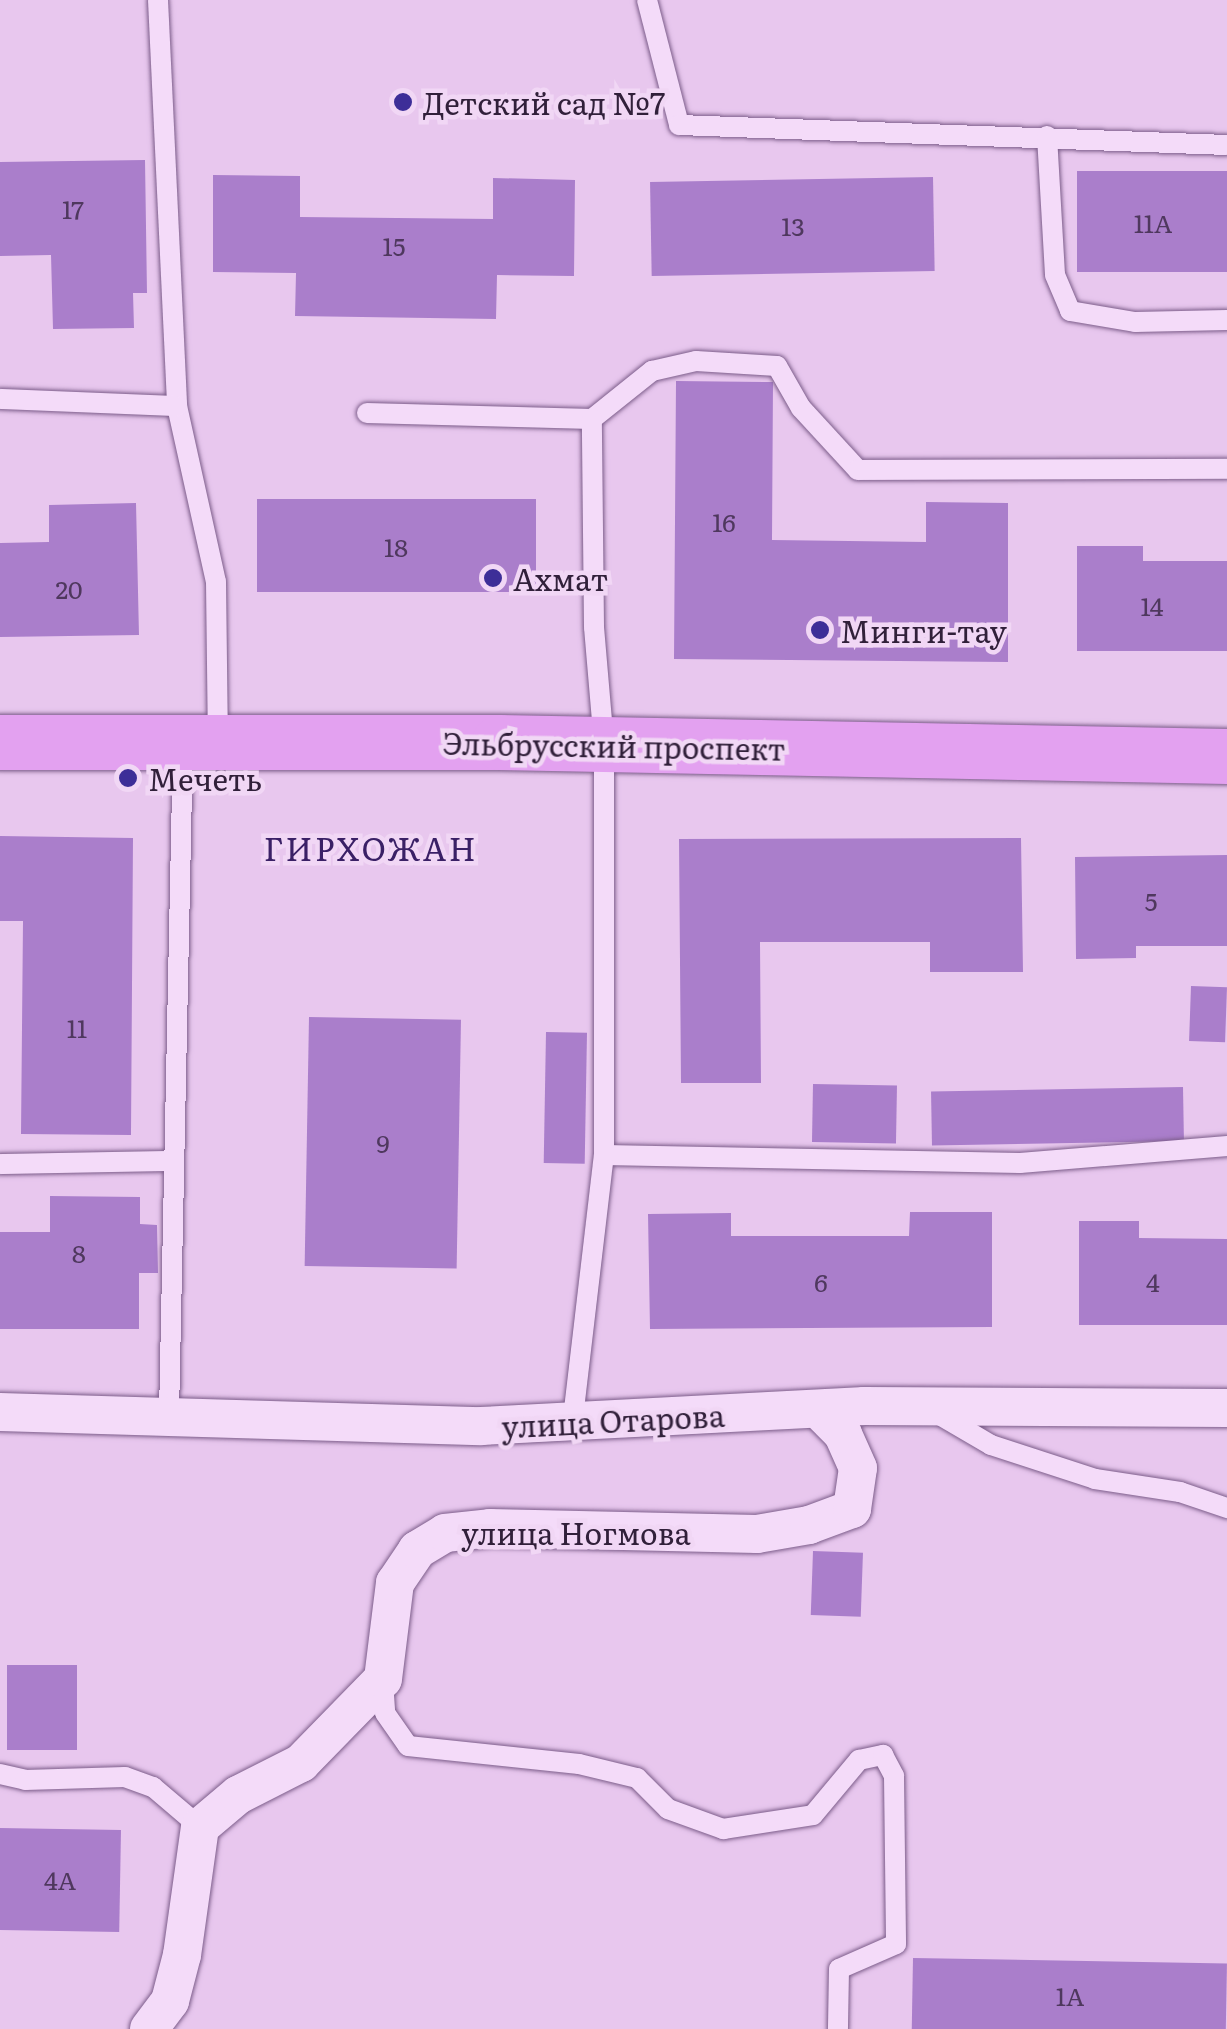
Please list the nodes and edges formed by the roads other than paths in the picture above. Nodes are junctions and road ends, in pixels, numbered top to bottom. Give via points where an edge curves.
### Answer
1 (158, 0) edge
2 (647, 0) edge
3 (1047, 136) junction
4 (1227, 145) edge
5 (1227, 320) edge
6 (0, 399) edge
7 (178, 406) junction
8 (367, 413) dead end
9 (592, 419) junction
10 (1227, 468) edge
11 (200, 740) junction
12 (0, 742) edge
13 (604, 744) junction
14 (1227, 756) edge
15 (1227, 1146) edge
16 (604, 1155) junction
17 (170, 1161) junction
18 (0, 1164) edge
19 (927, 1408) junction
20 (1227, 1408) edge
21 (820, 1411) junction
22 (0, 1412) edge
23 (169, 1415) junction
24 (573, 1418) junction
25 (1227, 1508) edge
26 (382, 1679) junction
27 (0, 1774) edge
28 (200, 1827) junction
29 (149, 2029) edge
30 (838, 2029) edge

1 - 7 lane
2 - 3 lane via 679,126
3 - 4 lane
3 - 5 lane via 1055,275 1070,311 1135,322
6 - 7 lane
7 - 11 lane via 216,582
8 - 9 lane
9 - 10 lane via 652,372 696,361 777,366 801,408 858,470
9 - 13 lane via 594,627
11 - 12 main road, Эльбрусский проспект
11 - 13 main road, Эльбрусский проспект
11 - 17 lane
13 - 14 main road, Эльбрусский проспект
13 - 16 lane
15 - 16 lane via 1020,1163
16 - 24 lane
17 - 18 lane
17 - 23 lane
19 - 20 street, улица Отарова
19 - 21 street, улица Отарова
19 - 25 lane via 991,1445 1095,1478
21 - 24 street, улица Отарова
21 - 26 street, улица Ногмова via 842,1434 858,1468 852,1509 757,1534 655,1528 445,1533 417,1550 395,1584
22 - 23 street, улица Отарова
23 - 24 street, улица Отарова via 481,1426
26 - 28 street via 302,1764 238,1795
26 - 30 lane via 385,1713 408,1746 579,1764 636,1778 668,1809 723,1830 813,1814 859,1760 883,1755 894,1776 896,1944 839,1969
27 - 28 lane via 25,1780 125,1777 153,1787
28 - 29 street via 182,1955 170,2000

